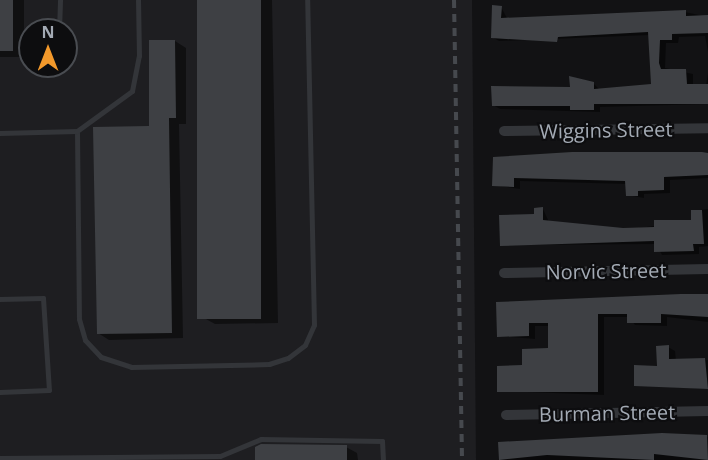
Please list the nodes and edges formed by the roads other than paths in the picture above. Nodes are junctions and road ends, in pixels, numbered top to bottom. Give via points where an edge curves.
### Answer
1 (60, 0) edge
2 (138, 0) edge
3 (307, 0) edge
4 (59, 18) edge
5 (708, 128) edge
6 (77, 131) junction
7 (504, 131) dead end
8 (0, 133) edge
9 (708, 269) edge
10 (504, 273) dead end
11 (0, 299) edge
12 (0, 392) edge
13 (708, 411) edge
14 (506, 415) dead end
15 (0, 458) edge
16 (220, 458) edge
17 (55, 459) edge
18 (383, 460) edge

1 - 4 lane
2 - 6 lane via 139,56 132,91
3 - 6 lane via 314,326 305,345 288,358 269,364 131,367 101,357 85,340 79,319
5 - 7 street, Wiggins Street
6 - 8 lane
9 - 10 street, Norvic Street
11 - 12 lane via 43,298 49,390
13 - 14 street, Burman Street
15 - 17 lane
16 - 17 lane
16 - 18 lane via 261,439 371,440 382,441

